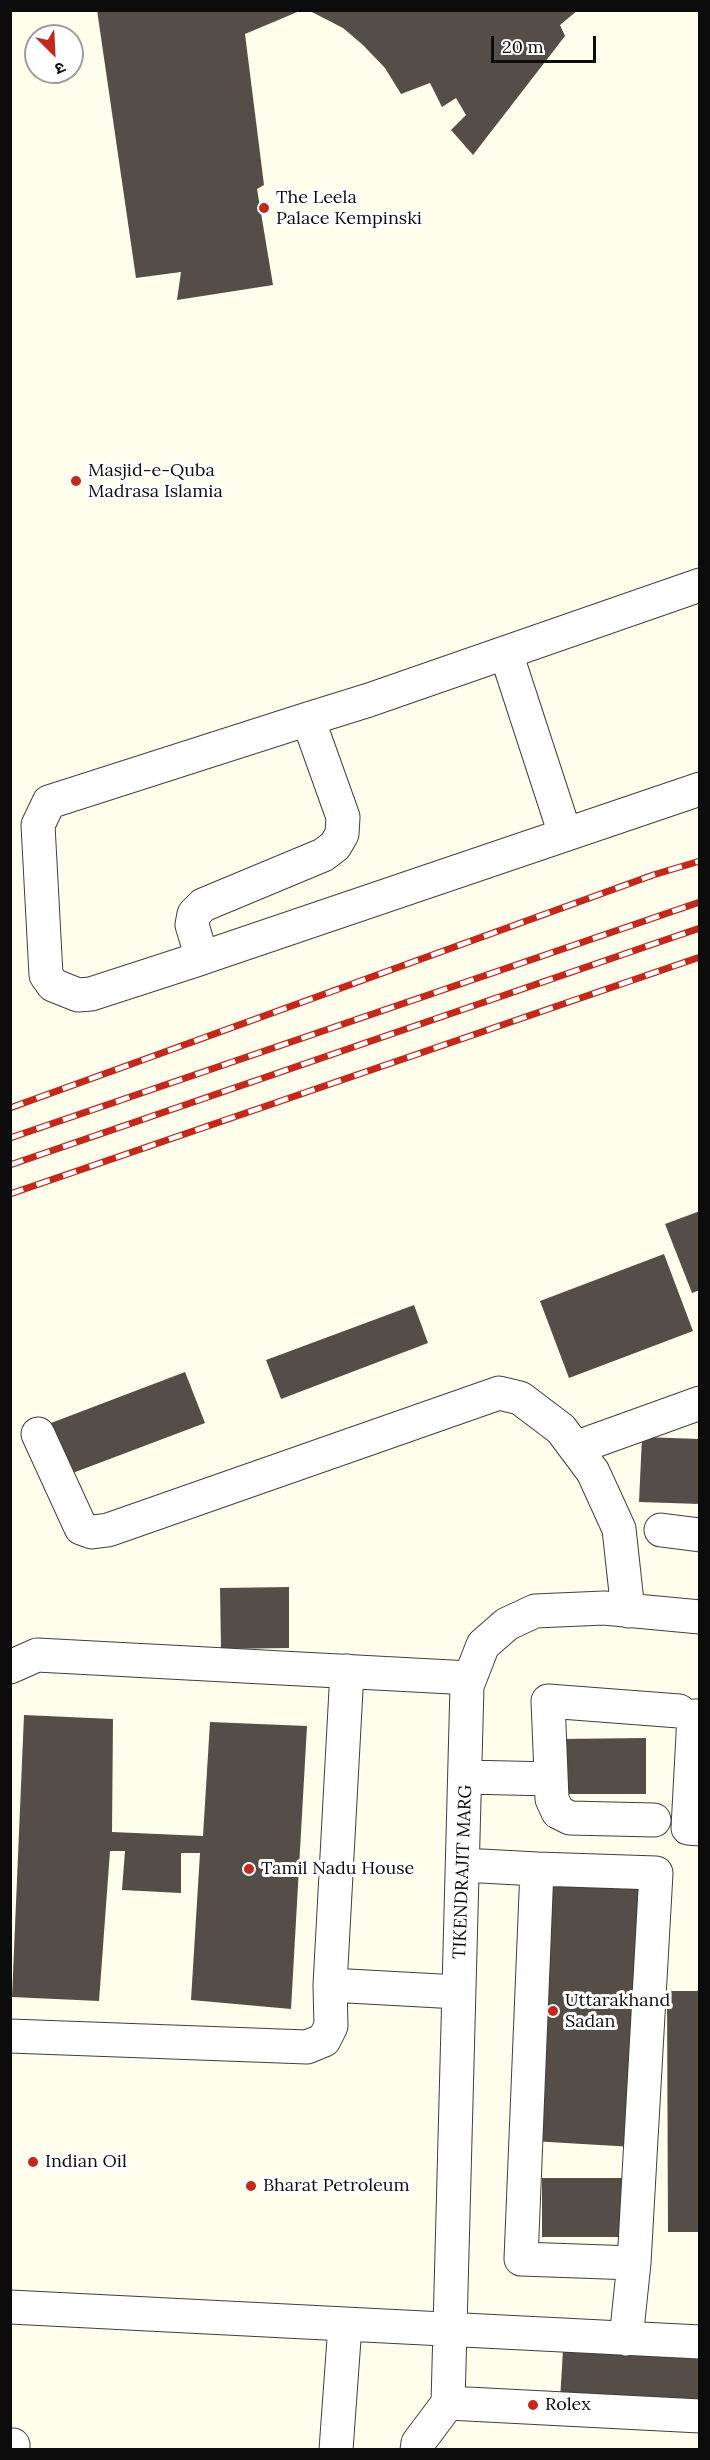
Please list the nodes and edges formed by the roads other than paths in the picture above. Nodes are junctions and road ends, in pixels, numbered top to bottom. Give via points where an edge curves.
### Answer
1 (699, 585) edge
2 (506, 653) junction
3 (308, 719) junction
4 (699, 789) edge
5 (565, 834) junction
6 (202, 958) junction
7 (699, 1402) edge
8 (38, 1434) dead end
9 (575, 1448) junction
10 (662, 1530) dead end
11 (699, 1534) edge
12 (628, 1611) junction
13 (699, 1617) edge
14 (10, 1667) edge
15 (347, 1671) junction
16 (470, 1678) junction
17 (689, 1714) edge
18 (466, 1777) junction
19 (551, 1779) junction
20 (654, 1820) dead end
21 (699, 1829) edge
22 (463, 1865) junction
23 (537, 1869) junction
24 (330, 1985) junction
25 (458, 1992) junction
26 (10, 2036) edge
27 (634, 2263) junction
28 (10, 2307) edge
29 (345, 2325) junction
30 (450, 2330) junction
31 (626, 2339) junction
32 (699, 2342) edge
33 (448, 2403) junction
34 (699, 2416) edge
35 (336, 2450) edge
36 (417, 2450) edge

1 - 2 street
2 - 3 street
2 - 5 street
3 - 6 street via 343,817 342,834 323,855 203,905 194,914 192,925
3 - 6 street via 49,802 38,825 46,975 53,985 78,996 91,994
4 - 5 street
5 - 6 street
7 - 9 street
8 - 9 street via 81,1528 92,1532 108,1530 499,1393 520,1398 561,1429
9 - 12 street via 593,1472 619,1529
10 - 11 street
12 - 13 street, TIKENDRAJIT MARG
12 - 16 street, TIKENDRAJIT MARG via 535,1611 507,1624 483,1645
14 - 15 street via 37,1655
15 - 16 street
15 - 24 street
16 - 18 street, TIKENDRAJIT MARG
17 - 19 street via 548,1701
17 - 21 street via 694,1716 688,1828
18 - 19 street
18 - 22 street, TIKENDRAJIT MARG
19 - 20 street via 558,1812 570,1818
22 - 23 street
22 - 25 street, TIKENDRAJIT MARG
23 - 27 street via 521,2259
23 - 27 street via 656,1873
24 - 25 street
24 - 26 street via 331,2026 324,2040 307,2047
25 - 30 street, TIKENDRAJIT MARG
27 - 31 street
28 - 29 street
29 - 30 street
29 - 35 street
30 - 31 street
30 - 33 street, TIKENDRAJIT MARG
31 - 32 street
33 - 34 street
33 - 36 street via 418,2443

